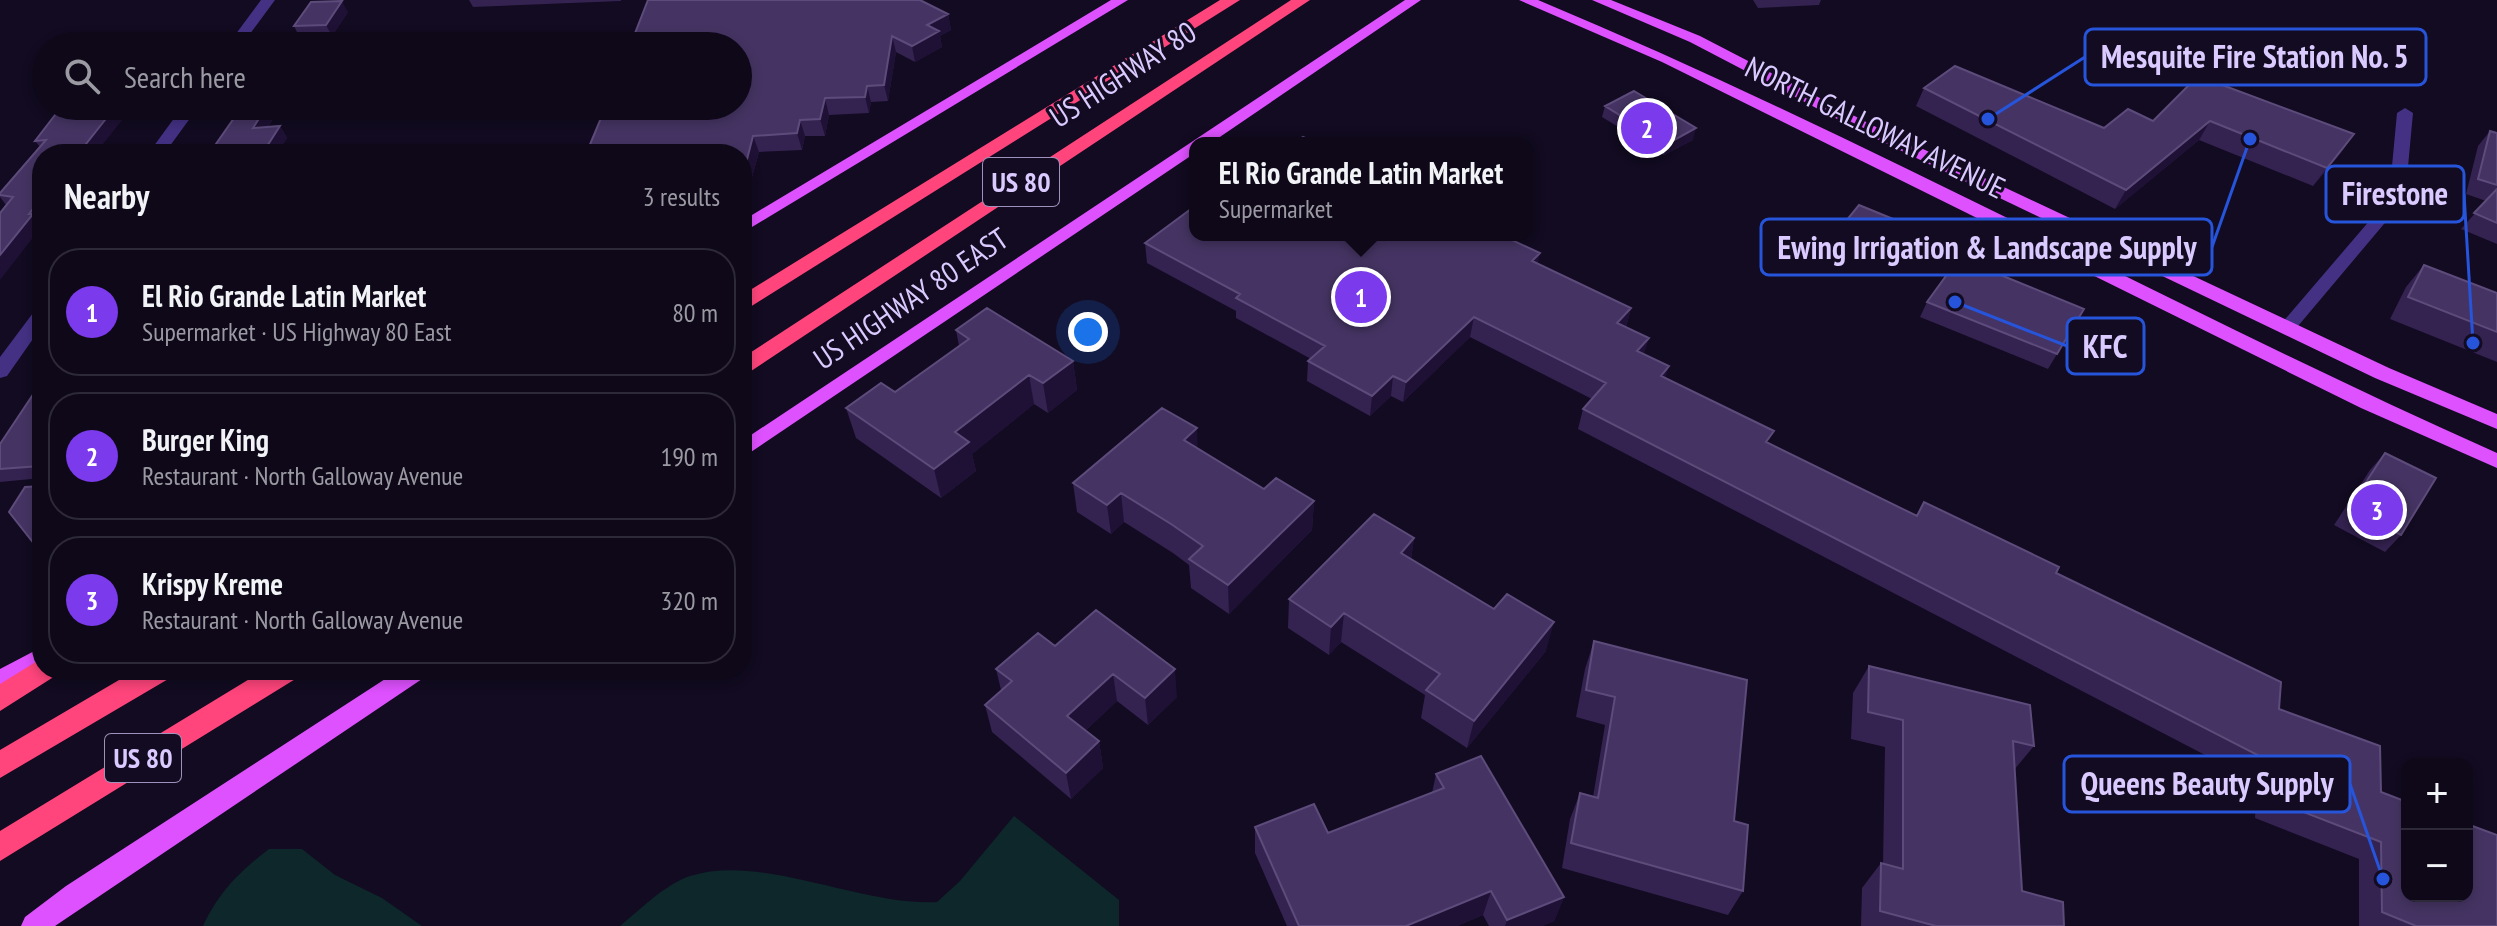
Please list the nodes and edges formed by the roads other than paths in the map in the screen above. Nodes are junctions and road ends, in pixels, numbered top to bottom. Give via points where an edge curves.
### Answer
1 (268, 0) edge
2 (1121, 0) edge
3 (1232, 0) edge
4 (1302, 0) edge
5 (1414, 0) edge
6 (1526, 0) edge
7 (1599, 0) edge
8 (244, 32) edge
9 (2405, 113) dead end
10 (181, 120) edge
11 (1866, 128) junction
12 (1208, 137) edge
13 (163, 144) edge
14 (1843, 145) junction
15 (1189, 149) edge
16 (752, 222) edge
17 (2219, 295) junction
18 (752, 299) edge
19 (2198, 320) junction
20 (32, 327) edge
21 (2287, 328) junction
22 (2264, 353) junction
23 (752, 362) edge
24 (0, 371) edge
25 (2497, 422) edge
26 (752, 444) edge
27 (2497, 461) edge
28 (32, 662) edge
29 (32, 677) edge
30 (0, 680) edge
31 (143, 680) edge
32 (271, 680) edge
33 (402, 680) edge
34 (0, 699) edge
35 (0, 765) edge
36 (0, 847) edge
37 (34, 926) edge

1 - 8 street
2 - 16 main road
3 - 18 highway, US HIGHWAY 80 / US 80
4 - 23 highway, US HIGHWAY 80 / US 80
5 - 12 main road, US HIGHWAY 80 EAST
6 - 14 main road, NORTH GALLOWAY AVENUE via 1620,37
7 - 11 main road, NORTH GALLOWAY AVENUE via 1695,39
9 - 21 street via 2397,199
10 - 13 street
11 - 14 main road
11 - 17 main road, NORTH GALLOWAY AVENUE
14 - 19 main road, NORTH GALLOWAY AVENUE
15 - 26 main road, US HIGHWAY 80 EAST
17 - 19 main road
17 - 21 main road, NORTH GALLOWAY AVENUE
19 - 22 main road, NORTH GALLOWAY AVENUE
20 - 24 street
21 - 22 main road
21 - 25 main road, NORTH GALLOWAY AVENUE
22 - 27 main road, NORTH GALLOWAY AVENUE
28 - 30 main road
29 - 34 highway
31 - 35 highway, US 80
32 - 36 highway, US 80
33 - 37 main road

